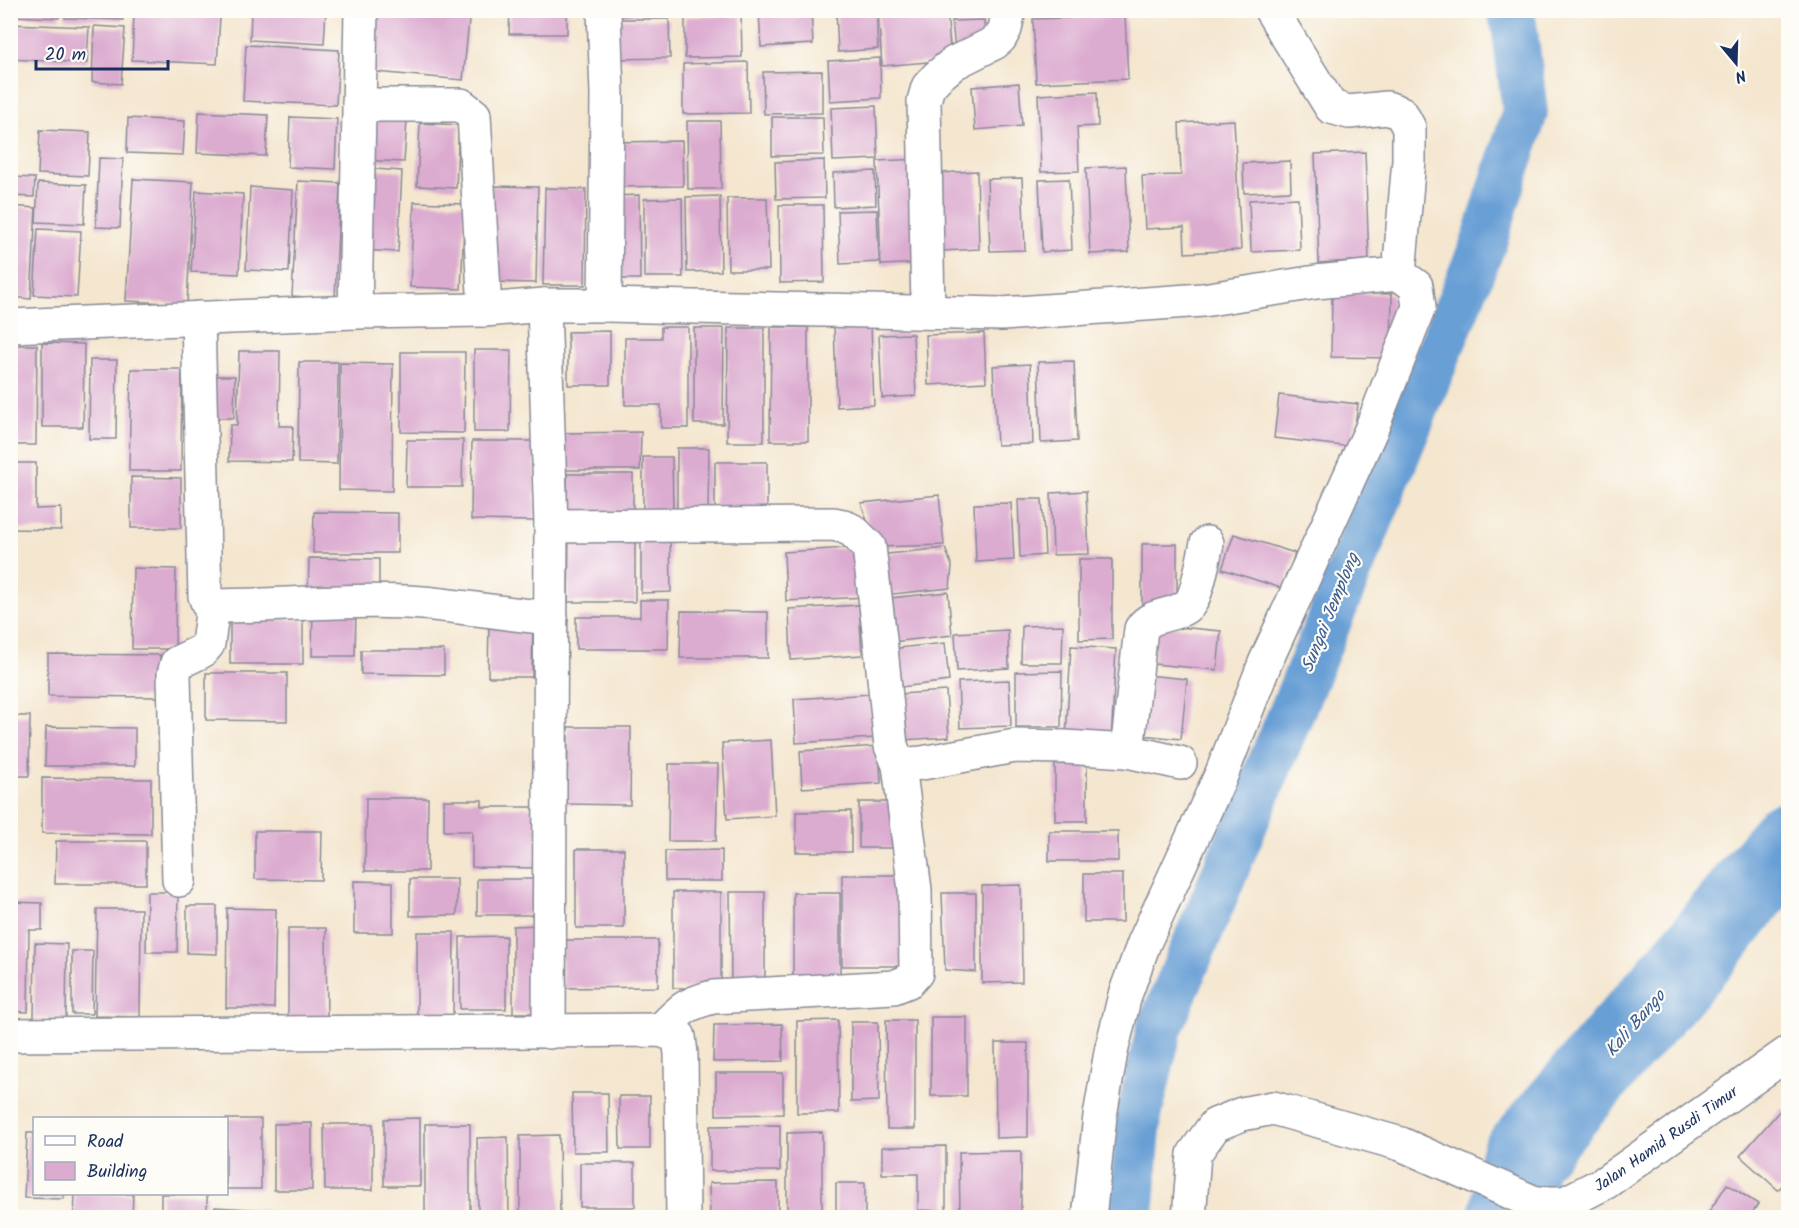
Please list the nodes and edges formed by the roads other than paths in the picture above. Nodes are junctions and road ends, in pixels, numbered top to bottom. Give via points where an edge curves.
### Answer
1 (361, 10) edge
2 (604, 10) edge
3 (1009, 10) edge
4 (1271, 10) edge
5 (359, 105) junction
6 (1399, 274) junction
7 (544, 305) junction
8 (605, 305) junction
9 (485, 310) junction
10 (928, 311) junction
11 (355, 312) junction
12 (198, 318) junction
13 (10, 326) edge
14 (551, 526) junction
15 (1207, 543) dead end
16 (213, 606) junction
17 (551, 618) junction
18 (1127, 750) junction
19 (1180, 763) dead end
20 (899, 765) junction
21 (179, 880) dead end
22 (661, 1030) junction
23 (549, 1032) junction
24 (10, 1035) edge
25 (1788, 1053) edge
26 (683, 1218) edge
27 (1089, 1218) edge
28 (1189, 1218) edge

1 - 5 street
2 - 8 street via 608,94
3 - 10 street via 1000,38 937,77 928,87 924,101
4 - 6 street via 1331,107 1349,112 1387,108 1401,113 1409,128
5 - 9 street via 461,105 474,115
5 - 11 street
6 - 10 street via 1203,300 1002,314
6 - 27 street via 1416,286 1419,307 1371,430 1264,663 1222,773 1144,943 1125,995 1100,1116
7 - 8 street
7 - 9 street
7 - 14 street
8 - 10 street
9 - 11 street
11 - 12 street
12 - 13 street
12 - 16 street via 205,596
14 - 17 street
14 - 20 street via 833,524 853,531 869,547 891,746
15 - 18 street via 1192,602 1181,611 1150,619 1141,629
16 - 17 street via 423,603
16 - 21 street via 208,644 177,663 174,674
17 - 23 street
18 - 19 street
18 - 20 street via 1015,746
20 - 22 street via 915,890 916,973 909,981 894,987 713,997 694,1002
22 - 23 street
22 - 26 street via 679,1037 681,1054
23 - 24 street
25 - 28 street, Jalan Hamid Rusdi Timur via 1606,1182 1565,1203 1535,1203 1401,1144 1273,1108 1242,1114 1215,1125 1194,1154

